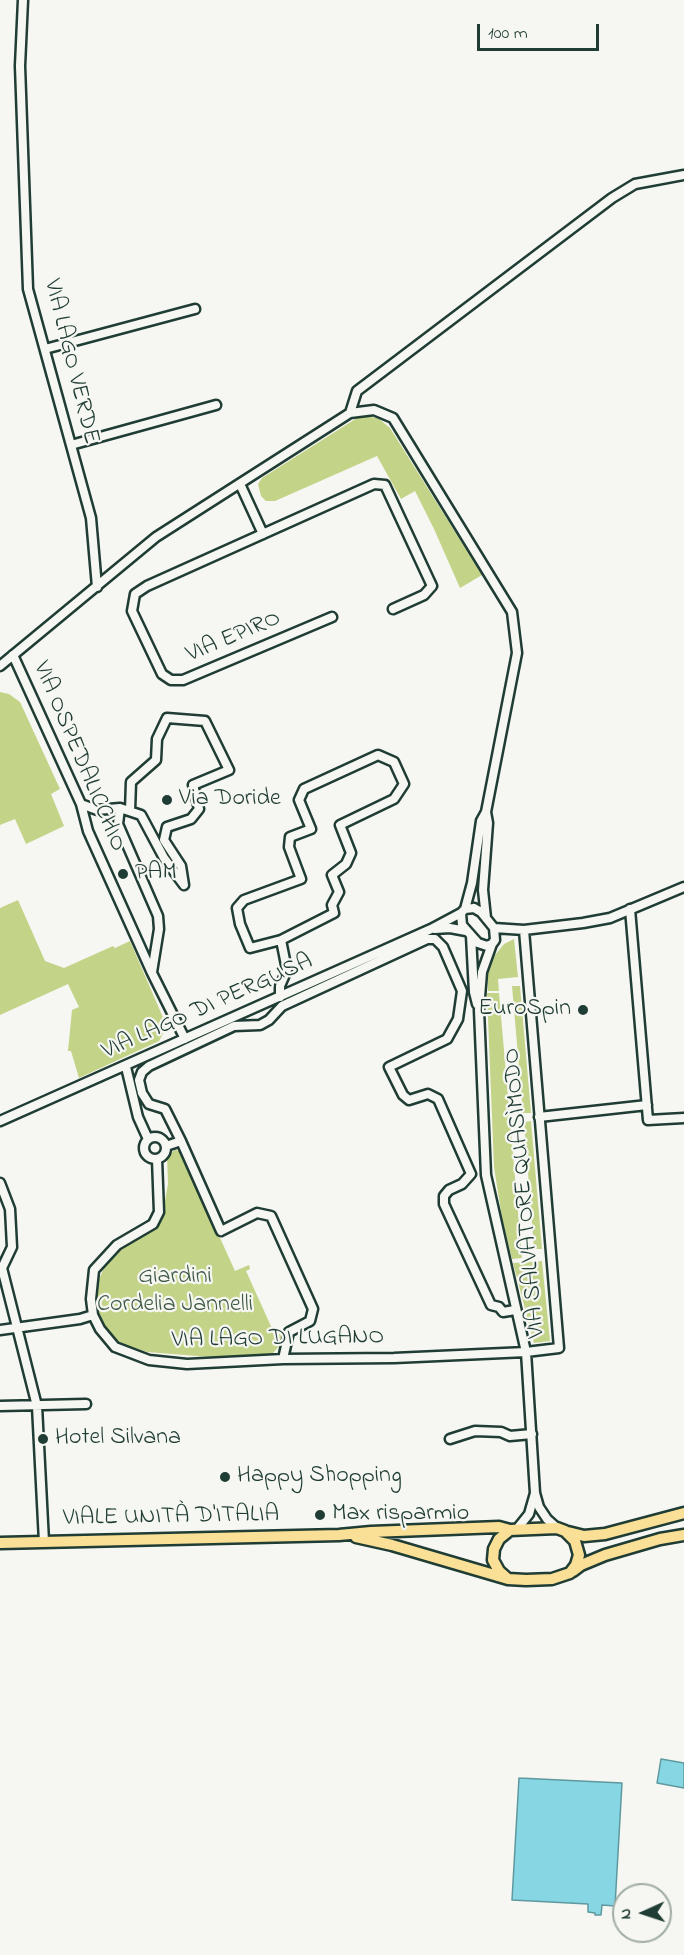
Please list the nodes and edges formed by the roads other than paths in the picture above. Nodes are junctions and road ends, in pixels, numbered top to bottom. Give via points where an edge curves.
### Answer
1 (23, 0) edge
2 (684, 175) edge
3 (195, 309) dead end
4 (45, 349) junction
5 (216, 405) dead end
6 (350, 413) junction
7 (71, 445) junction
8 (240, 484) junction
9 (263, 534) junction
10 (97, 587) junction
11 (393, 609) dead end
12 (332, 618) dead end
13 (13, 655) junction
14 (0, 666) edge
15 (81, 804) junction
16 (120, 808) junction
17 (130, 811) junction
18 (486, 812) junction
19 (684, 887) edge
20 (630, 909) junction
21 (463, 911) junction
22 (486, 918) junction
23 (494, 928) junction
24 (431, 930) junction
25 (524, 930) junction
26 (469, 934) junction
27 (281, 940) junction
28 (494, 942) junction
29 (152, 973) junction
30 (280, 997) junction
31 (254, 1008) junction
32 (479, 1010) junction
33 (260, 1024) junction
34 (185, 1039) junction
35 (126, 1067) junction
36 (647, 1105) junction
37 (539, 1116) junction
38 (684, 1118) edge
39 (0, 1121) edge
40 (148, 1139) junction
41 (181, 1141) junction
42 (166, 1146) junction
43 (158, 1159) junction
44 (0, 1184) edge
45 (515, 1310) junction
46 (93, 1315) junction
47 (17, 1328) junction
48 (0, 1330) edge
49 (559, 1348) junction
50 (526, 1352) junction
51 (283, 1359) junction
52 (560, 1359) dead end
53 (86, 1404) dead end
54 (0, 1406) edge
55 (37, 1406) junction
56 (532, 1434) junction
57 (450, 1439) dead end
58 (535, 1492) junction
59 (684, 1513) edge
60 (561, 1529) junction
61 (513, 1530) junction
62 (344, 1535) junction
63 (684, 1535) edge
64 (44, 1542) junction
65 (0, 1543) edge
66 (570, 1573) junction
67 (508, 1579) junction

1 - 4 street, VIA LAGO VERDE via 20,66 28,289
2 - 6 street via 635,184 612,198 357,391
3 - 4 street
4 - 7 street, VIA LAGO VERDE
5 - 7 street
6 - 8 street
6 - 18 street via 374,410 393,418 512,612 517,653
7 - 10 street, VIA LAGO VERDE via 91,518
8 - 9 street
8 - 10 street via 156,537
9 - 11 street via 374,484 385,484 432,586 424,595
9 - 12 street, VIA EPIRO via 135,594 132,610 162,674 171,680 183,680
10 - 13 street
13 - 14 street
13 - 15 street, VIA OSPEDALICCHIO
15 - 16 street via 97,810
15 - 29 street, VIA OSPEDALICCHIO via 88,831
16 - 17 street
16 - 29 street via 118,824 158,916
17 - 17 street via 131,782 156,760 157,739 167,718 205,721 229,770 193,785 199,809 191,819 168,827 164,840 181,866 184,885 141,815
18 - 21 street
18 - 22 street
19 - 20 street
20 - 25 street via 610,918
20 - 36 street
21 - 22 street via 477,909
21 - 24 street, VIA LAGO DI PERGUSA
21 - 26 street via 462,925
22 - 23 street
23 - 25 street
23 - 28 street
24 - 26 street via 450,928
24 - 30 street, VIA LAGO DI PERGUSA
25 - 28 street
25 - 37 street, VIA SALVATORE QUASÌMODO
26 - 28 street via 482,945
26 - 32 street
27 - 27 street via 334,913 332,905 339,892 332,875 346,864 351,853 340,825 394,799 404,784 394,762 378,755 304,789 299,800 311,829 290,837 289,847 301,879 244,900 237,908 250,948
27 - 30 street via 287,970
28 - 32 street via 482,972
29 - 34 street, VIA OSPEDALICCHIO
30 - 31 street, VIA LAGO DI PERGUSA
31 - 33 street
31 - 34 street, VIA LAGO DI PERGUSA
32 - 45 street via 486,1175
33 - 41 street via 234,1026 142,1072 142,1093 149,1104 165,1109
33 - 45 street via 282,1006 427,939 435,939 443,947 462,991 458,1019 447,1039 389,1067 409,1100 428,1094 438,1099 471,1174 449,1190 444,1204 491,1305 503,1312
34 - 35 street, VIA LAGO DI PERGUSA
35 - 39 street, VIA LAGO DI PERGUSA
35 - 40 street via 138,1117
36 - 37 street
36 - 38 street via 648,1120
37 - 49 street, VIA SALVATORE QUASÌMODO
40 - 42 street via 159,1138
40 - 43 street via 145,1153
41 - 42 street
41 - 51 street via 222,1230 257,1213 271,1216 313,1309 310,1321 289,1332
42 - 43 street
43 - 46 street via 159,1212 153,1224 117,1245 94,1270
44 - 47 street via 10,1209 12,1247 2,1268
45 - 50 street
46 - 47 street
46 - 51 street, VIA LAGO DI LUGANO via 115,1347 148,1360 187,1364
47 - 48 street
47 - 55 street
49 - 50 street, VIA SALVATORE QUASÌMODO
49 - 52 street
50 - 51 street, VIA LAGO DI LUGANO
50 - 56 street
53 - 55 street
54 - 55 street
55 - 64 street
56 - 57 street via 510,1436 475,1431
56 - 58 street
58 - 60 street via 539,1507
58 - 61 street via 529,1514
59 - 60 main road, VIALE UNITÀ D'ITALIA via 605,1534 584,1536
60 - 61 main road, VIALE UNITÀ D'ITALIA
60 - 66 main road via 575,1541 579,1556
61 - 62 main road, VIALE UNITÀ D'ITALIA via 499,1527
61 - 67 main road via 499,1539 494,1549 499,1571
62 - 64 main road, VIALE UNITÀ D'ITALIA
62 - 67 main road, VIALE UNITÀ D'ITALIA
63 - 66 main road, VIALE UNITÀ D'ITALIA via 605,1555
64 - 65 main road, VIALE UNITÀ D'ITALIA
66 - 67 main road, VIALE UNITÀ D'ITALIA via 552,1580

